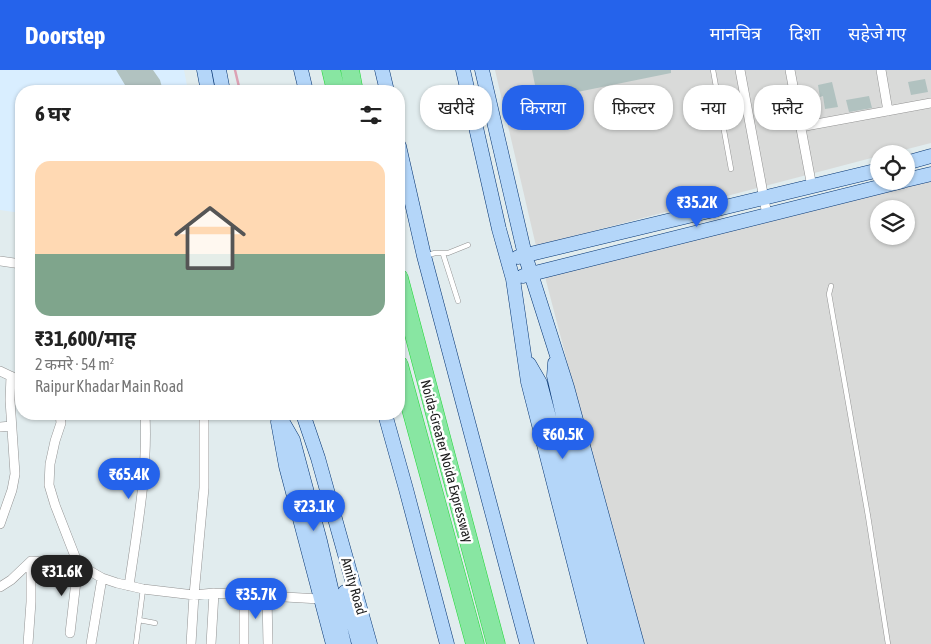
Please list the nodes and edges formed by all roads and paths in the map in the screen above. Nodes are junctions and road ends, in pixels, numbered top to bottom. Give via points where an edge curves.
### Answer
1 (204, 70) edge
2 (219, 70) edge
3 (301, 70) edge
4 (331, 70) edge
5 (350, 70) edge
6 (382, 70) edge
7 (463, 70) edge
8 (482, 70) edge
9 (713, 70) edge
10 (740, 70) edge
11 (790, 70) edge
12 (881, 70) edge
13 (207, 85) edge
14 (222, 85) edge
15 (305, 85) edge
16 (335, 85) edge
17 (353, 85) edge
18 (386, 85) edge
19 (793, 85) edge
20 (931, 103) edge
21 (888, 110) junction
22 (821, 122) edge
23 (801, 130) edge
24 (931, 156) edge
25 (915, 160) edge
26 (731, 169) dead end
27 (405, 172) edge
28 (870, 172) edge
29 (931, 174) edge
30 (915, 178) edge
31 (812, 187) junction
32 (870, 190) edge
33 (763, 197) junction
34 (767, 215) junction
35 (468, 245) dead end
36 (443, 254) junction
37 (525, 255) junction
38 (424, 256) junction
39 (508, 260) junction
40 (0, 261) edge
41 (15, 263) edge
42 (531, 274) junction
43 (513, 280) junction
44 (831, 286) dead end
45 (405, 301) edge
46 (458, 302) dead end
47 (555, 349) junction
48 (524, 356) junction
49 (0, 370) edge
50 (11, 376) junction
51 (15, 378) edge
52 (405, 388) edge
53 (60, 420) edge
54 (145, 420) edge
55 (204, 420) edge
56 (278, 420) edge
57 (281, 420) edge
58 (303, 420) edge
59 (305, 420) edge
60 (387, 420) edge
61 (0, 426) edge
62 (10, 426) junction
63 (0, 524) edge
64 (31, 561) junction
65 (78, 564) junction
66 (102, 578) junction
67 (129, 586) junction
68 (0, 587) edge
69 (143, 589) junction
70 (214, 593) junction
71 (194, 595) junction
72 (244, 596) junction
73 (267, 597) junction
74 (320, 599) junction
75 (139, 620) junction
76 (155, 623) dead end
77 (70, 633) dead end
78 (28, 644) edge
79 (91, 644) edge
80 (136, 644) edge
81 (191, 644) edge
82 (211, 644) edge
83 (244, 644) edge
84 (268, 644) edge
85 (333, 644) edge
86 (344, 644) edge
87 (359, 644) edge
88 (370, 644) edge
89 (447, 644) edge
90 (475, 644) edge
91 (496, 644) edge
92 (527, 644) edge
93 (595, 644) edge
94 (609, 644) edge
95 (623, 644) edge
96 (637, 644) edge
97 (888, 644) edge

1 - 13 street
2 - 14 street
3 - 15 street
4 - 16 highway
5 - 17 highway
6 - 18 street
7 - 39 street
8 - 37 street
9 - 26 lane
10 - 33 street
11 - 19 street
12 - 21 street
20 - 21 street
21 - 22 street
23 - 31 street
24 - 25 street
27 - 38 street
28 - 31 street
29 - 30 street
31 - 33 street
32 - 34 street
33 - 34 street
33 - 37 street
34 - 42 street
35 - 36 lane
36 - 38 lane
36 - 46 lane
37 - 39 street
37 - 42 street
38 - 92 street
39 - 43 street
40 - 41 street
42 - 43 street
42 - 47 street
43 - 48 street
44 - 97 lane via 829,294
45 - 91 highway, Noida-Greater Noida Expressway
47 - 95 street via 554,376
47 - 96 street
48 - 93 street
48 - 94 street via 540,383
49 - 50 street
50 - 51 street
50 - 62 street
52 - 90 highway, Noida-Greater Noida Expressway
53 - 65 street via 50,464 49,485
54 - 67 street via 144,476
55 - 71 street via 204,488
56 - 74 street via 286,466
57 - 86 street via 293,440
58 - 87 street via 305,441
59 - 88 street, Amity Road
60 - 89 street
61 - 62 street
62 - 63 street via 15,474
64 - 65 street
64 - 68 street
64 - 78 street
65 - 66 street
65 - 77 street
66 - 67 street
66 - 79 street
67 - 69 street
69 - 71 street
69 - 75 lane
70 - 71 street
70 - 72 street
70 - 82 street
71 - 81 street
72 - 73 street
72 - 83 street
73 - 74 street
73 - 84 street
74 - 85 street
75 - 76 lane
75 - 80 lane

